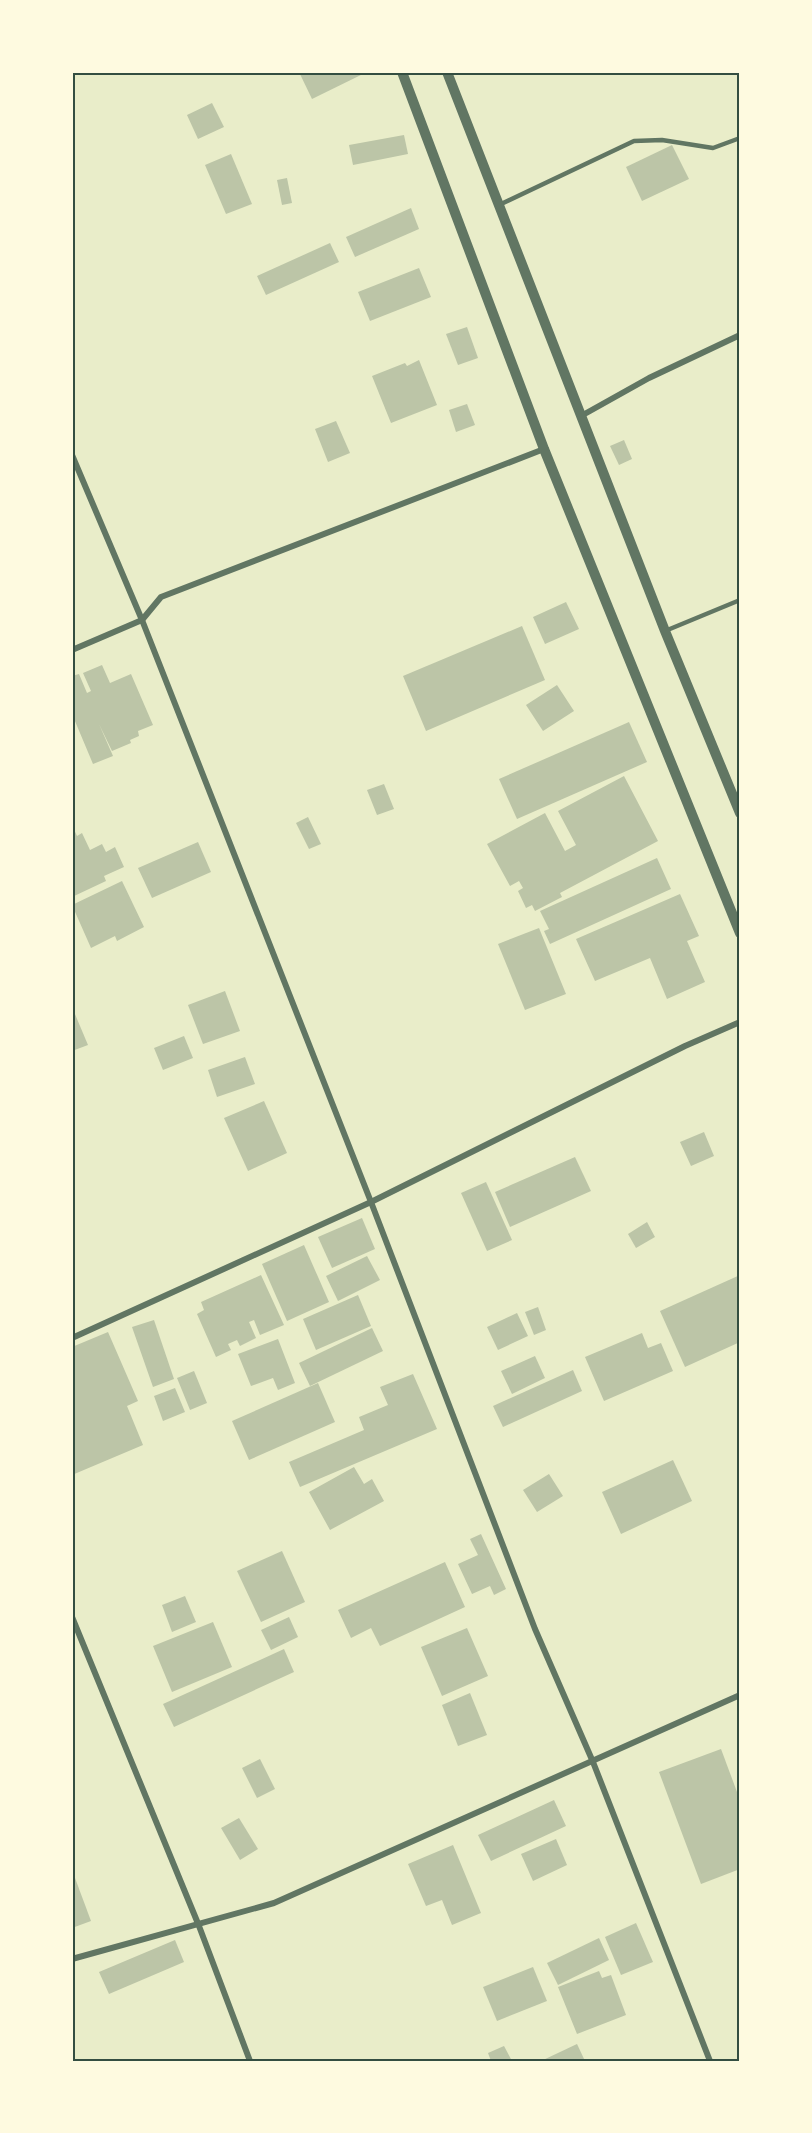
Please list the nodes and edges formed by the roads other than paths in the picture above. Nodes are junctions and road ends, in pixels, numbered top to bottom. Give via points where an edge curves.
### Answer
1 (402, 72) edge
2 (447, 72) edge
3 (740, 138) edge
4 (499, 206) junction
5 (740, 335) edge
6 (581, 416) junction
7 (544, 449) junction
8 (72, 455) edge
9 (740, 600) edge
10 (142, 620) junction
11 (665, 632) junction
12 (72, 650) edge
13 (740, 813) edge
14 (740, 933) edge
15 (740, 1022) edge
16 (371, 1202) junction
17 (72, 1338) edge
18 (72, 1617) edge
19 (740, 1695) edge
20 (593, 1762) junction
21 (199, 1926) junction
22 (72, 1959) edge
23 (250, 2061) edge
24 (710, 2061) edge

1 - 7 street
2 - 4 street
3 - 4 lane via 713,148 662,140 634,141
4 - 6 street
5 - 6 street
6 - 11 street
7 - 10 street via 161,597
7 - 14 street
8 - 10 street
9 - 11 lane
10 - 12 street
10 - 16 street
11 - 13 street
15 - 16 street
16 - 17 street
16 - 20 street via 535,1629
18 - 21 street
19 - 20 street
20 - 21 street via 274,1904
20 - 24 street
21 - 22 street
21 - 23 street

